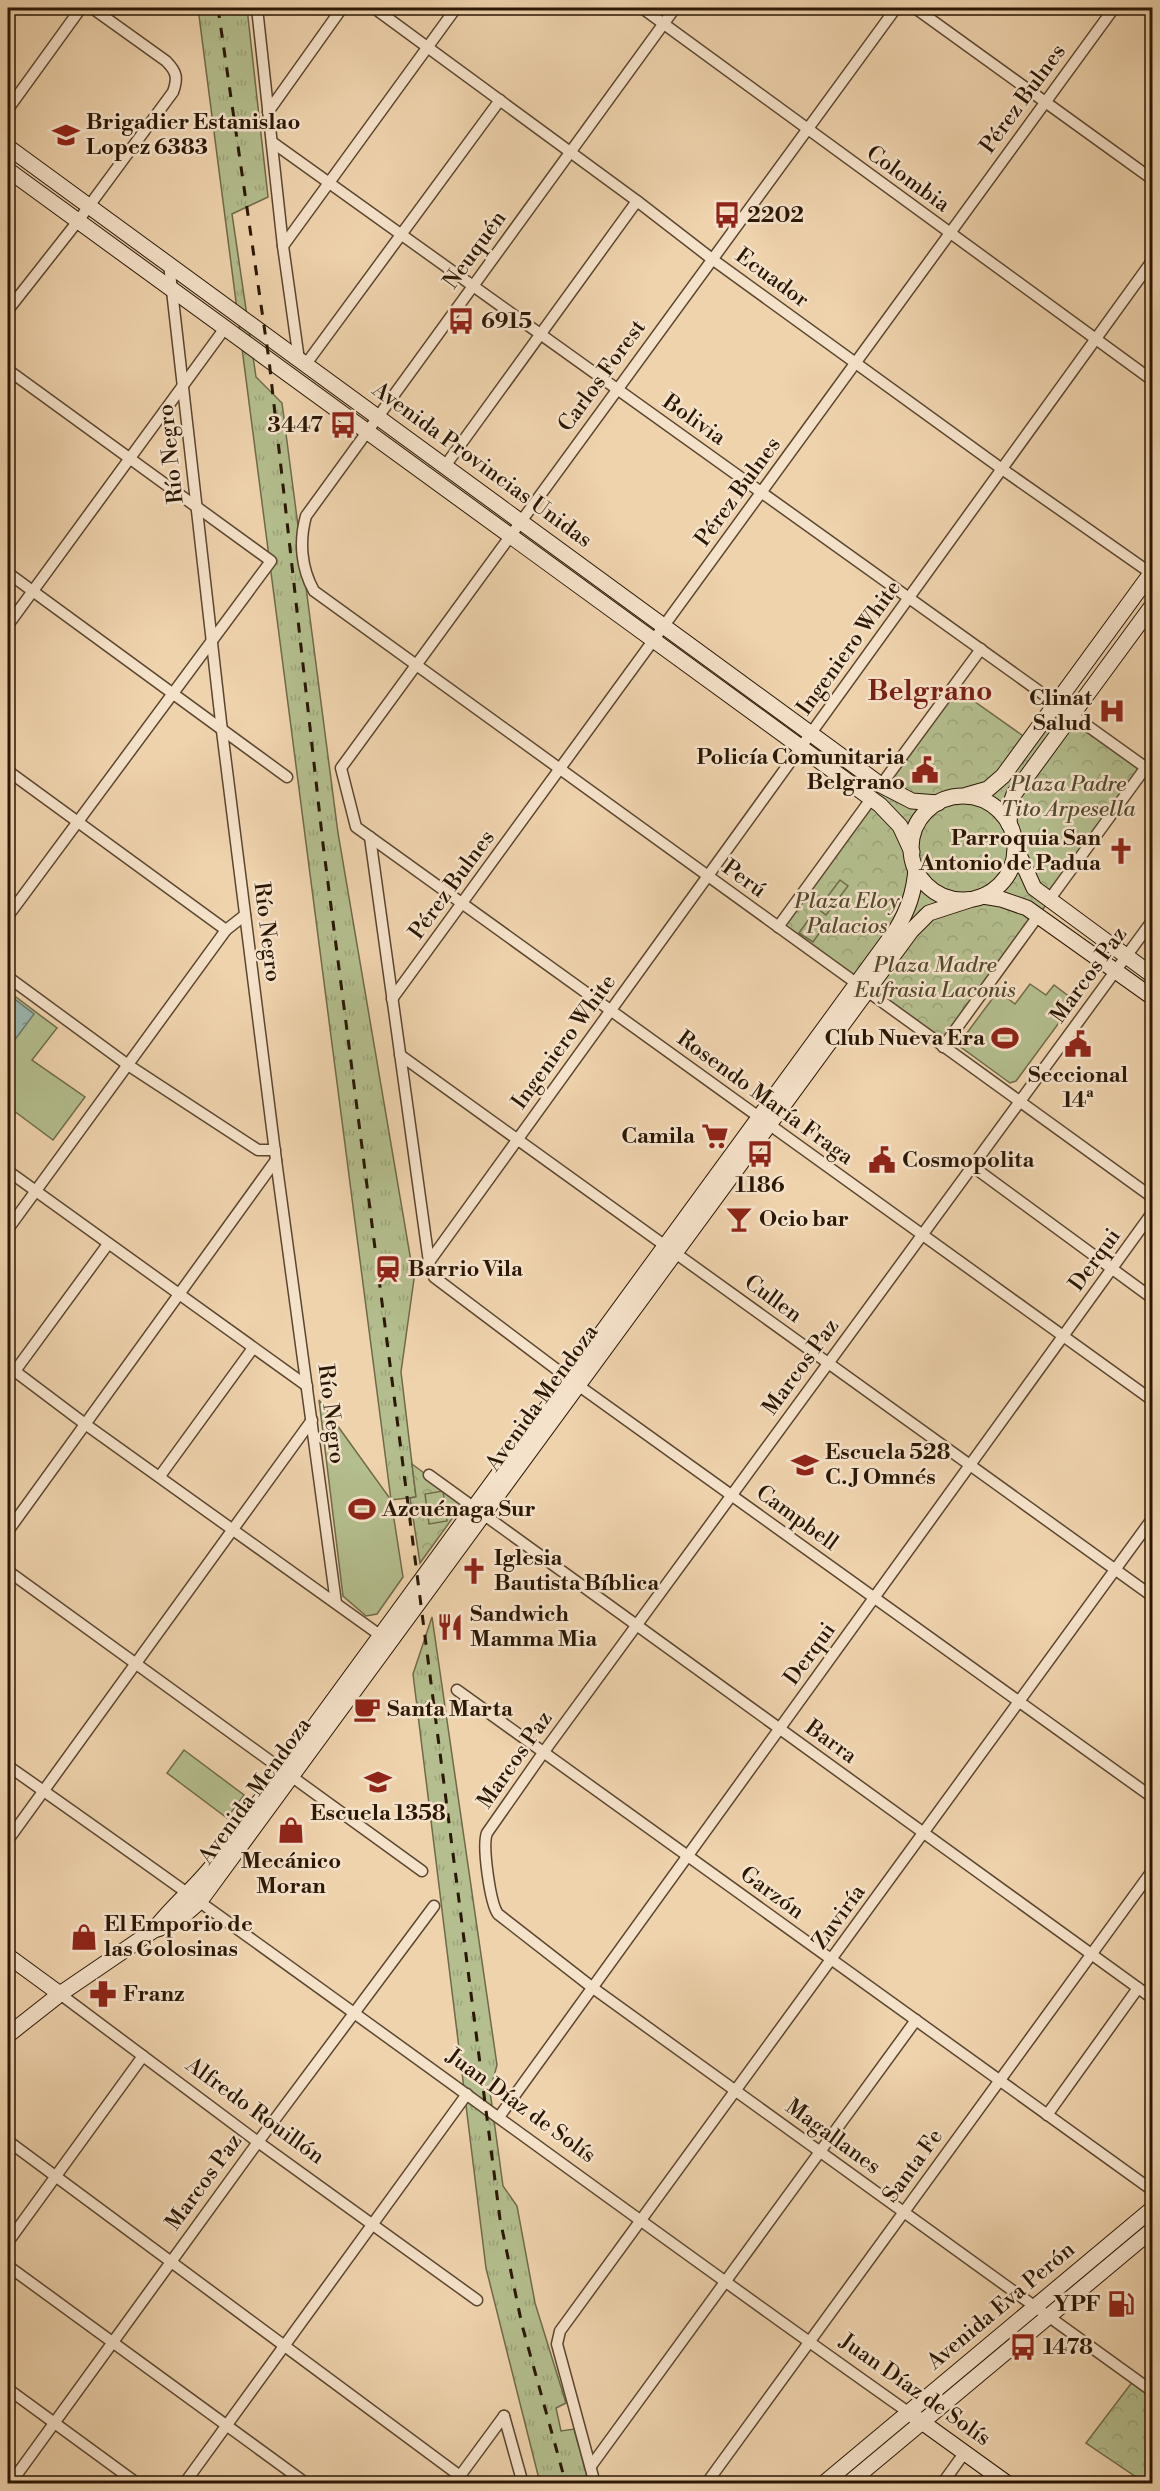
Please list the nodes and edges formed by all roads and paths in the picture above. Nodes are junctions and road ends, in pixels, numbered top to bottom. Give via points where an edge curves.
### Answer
1 (81, 8) edge
2 (92, 8) edge
3 (257, 8) edge
4 (342, 8) edge
5 (374, 8) edge
6 (456, 8) edge
7 (642, 8) edge
8 (675, 8) edge
9 (896, 8) edge
10 (915, 8) edge
11 (1114, 8) edge
12 (663, 23) junction
13 (427, 47) junction
14 (500, 100) junction
15 (1045, 102) junction
16 (8, 109) edge
17 (268, 112) junction
18 (807, 129) junction
19 (272, 142) junction
20 (8, 147) edge
21 (570, 152) junction
22 (8, 170) edge
23 (1152, 179) edge
24 (329, 182) junction
25 (637, 201) junction
26 (88, 206) junction
27 (78, 221) junction
28 (950, 233) junction
29 (401, 234) junction
30 (283, 246) junction
31 (712, 259) junction
32 (1152, 261) edge
33 (169, 264) junction
34 (473, 285) junction
35 (172, 291) junction
36 (8, 310) edge
37 (225, 328) junction
38 (541, 333) junction
39 (1096, 339) junction
40 (303, 362) junction
41 (856, 362) junction
42 (8, 370) edge
43 (1152, 380) edge
44 (184, 385) junction
45 (616, 390) junction
46 (378, 417) junction
47 (367, 432) junction
48 (130, 458) junction
49 (445, 466) junction
50 (1002, 469) junction
51 (762, 492) junction
52 (196, 506) junction
53 (521, 522) junction
54 (510, 536) junction
55 (8, 573) edge
56 (1152, 573) edge
57 (33, 591) junction
58 (314, 591) joint
59 (909, 598) junction
60 (1152, 606) edge
61 (8, 625) edge
62 (664, 626) junction
63 (212, 639) junction
64 (654, 641) junction
65 (981, 649) junction
66 (416, 665) junction
67 (172, 694) junction
68 (1056, 703) junction
69 (1073, 715) junction
70 (222, 731) junction
71 (811, 734) junction
72 (801, 748) junction
73 (1149, 769) edge
74 (560, 770) junction
75 (8, 771) edge
76 (287, 777) dead end
77 (881, 785) junction
78 (961, 796) junction
79 (871, 799) junction
80 (938, 803) junction
81 (77, 822) junction
82 (1010, 825) junction
83 (356, 827) joint
84 (369, 837) junction
85 (1015, 846) junction
86 (912, 852) junction
87 (916, 869) junction
88 (708, 876) junction
89 (976, 898) junction
90 (1049, 900) junction
91 (463, 904) junction
92 (245, 915) junction
93 (8, 916) edge
94 (1038, 916) junction
95 (1152, 921) edge
96 (778, 927) junction
97 (226, 930) junction
98 (1126, 957) junction
99 (1116, 971) junction
100 (1152, 975) edge
101 (8, 977) edge
102 (862, 988) junction
103 (1152, 998) edge
104 (392, 999) junction
105 (611, 1011) junction
106 (943, 1047) junction
107 (400, 1055) junction
108 (128, 1065) junction
109 (1020, 1101) junction
110 (764, 1121) junction
111 (517, 1141) junction
112 (275, 1155) junction
113 (972, 1166) junction
114 (8, 1171) edge
115 (35, 1191) junction
116 (1152, 1197) edge
117 (1152, 1213) edge
118 (8, 1229) edge
119 (922, 1234) junction
120 (108, 1244) junction
121 (670, 1249) junction
122 (429, 1262) junction
123 (1112, 1269) junction
124 (180, 1294) junction
125 (1152, 1298) edge
126 (1064, 1336) junction
127 (253, 1348) junction
128 (829, 1362) junction
129 (11, 1369) edge
130 (573, 1382) junction
131 (308, 1386) junction
132 (1152, 1400) edge
133 (312, 1420) junction
134 (85, 1424) junction
135 (970, 1465) junction
136 (429, 1475) dead end
137 (160, 1476) junction
138 (732, 1495) junction
139 (479, 1511) junction
140 (1152, 1519) edge
141 (233, 1529) junction
142 (8, 1531) edge
143 (1116, 1569) junction
144 (8, 1571) edge
145 (1152, 1596) edge
146 (874, 1598) junction
147 (336, 1603) junction
148 (637, 1625) junction
149 (386, 1639) junction
150 (135, 1664) junction
151 (457, 1690) dead end
152 (1019, 1702) junction
153 (780, 1729) junction
154 (543, 1753) junction
155 (8, 1766) edge
156 (288, 1774) junction
157 (43, 1791) junction
158 (1152, 1797) edge
159 (924, 1833) junction
160 (8, 1840) edge
161 (687, 1857) junction
162 (422, 1871) dead end
163 (1152, 1871) edge
164 (195, 1897) junction
165 (434, 1906) dead end
166 (494, 1909) joint
167 (1092, 1954) junction
168 (8, 1956) edge
169 (832, 1960) junction
170 (592, 1988) junction
171 (1138, 1988) junction
172 (60, 1994) junction
173 (1152, 1998) edge
174 (354, 2013) junction
175 (916, 2020) junction
176 (8, 2035) edge
177 (143, 2056) junction
178 (1000, 2080) junction
179 (736, 2092) junction
180 (467, 2094) junction
181 (1047, 2115) junction
182 (499, 2118) junction
183 (8, 2141) edge
184 (258, 2142) junction
185 (820, 2152) junction
186 (55, 2176) junction
187 (1152, 2190) edge
188 (1152, 2209) edge
189 (904, 2212) junction
190 (642, 2221) junction
191 (373, 2224) junction
192 (1152, 2230) edge
193 (8, 2242) edge
194 (171, 2262) junction
195 (8, 2266) edge
196 (725, 2282) junction
197 (477, 2300) dead end
198 (1036, 2306) junction
199 (1050, 2317) junction
200 (809, 2342) junction
201 (112, 2343) junction
202 (284, 2346) junction
203 (8, 2389) edge
204 (1152, 2391) edge
205 (908, 2412) junction
206 (54, 2423) junction
207 (922, 2423) junction
208 (226, 2425) junction
209 (965, 2452) junction
210 (591, 2466) junction
211 (457, 2480) edge
212 (10, 2484) edge
213 (138, 2484) edge
214 (184, 2484) edge
215 (307, 2484) edge
216 (523, 2484) edge
217 (596, 2484) edge
218 (706, 2484) edge
219 (823, 2484) edge
220 (848, 2484) edge
221 (942, 2484) edge
222 (1008, 2484) edge

1 - 16 street
2 - 26 street via 166,61 175,70 177,81
3 - 17 street
4 - 17 street
5 - 13 street, Ecuador
6 - 13 street
7 - 12 street, Colombia
8 - 12 street, Neuquén
9 - 18 street, Carlos Forest
10 - 15 street
11 - 15 street, Pérez Bulnes
12 - 18 street, Colombia
12 - 21 street, Neuquén
13 - 14 street, Ecuador
13 - 24 street
14 - 21 street, Ecuador
14 - 29 street
15 - 23 street
15 - 28 street, Pérez Bulnes
17 - 19 street
18 - 28 street, Colombia
18 - 31 street, Carlos Forest
19 - 24 street, Bolivia
19 - 30 street
20 - 26 main road, Avenida Provincias Unidas
21 - 25 street, Ecuador
21 - 34 street, Neuquén
22 - 27 main road, Avenida Provincias Unidas
24 - 29 street, Bolivia
24 - 30 street
25 - 31 street, Ecuador
25 - 38 street
26 - 27 street
26 - 33 main road, Avenida Provincias Unidas
27 - 35 main road, Avenida Provincias Unidas
27 - 36 street
28 - 39 street, Colombia
28 - 41 street, Pérez Bulnes
29 - 34 street, Bolivia
29 - 40 street
30 - 40 street
31 - 41 street, Ecuador
31 - 45 street, Carlos Forest
32 - 39 street, Ingeniero White
33 - 35 street, Río Negro
33 - 40 main road, Avenida Provincias Unidas
34 - 38 street, Bolivia
34 - 46 street, Neuquén
35 - 37 main road, Avenida Provincias Unidas
35 - 44 street, Río Negro
37 - 44 street
37 - 47 main road, Avenida Provincias Unidas
38 - 45 street, Bolivia
38 - 49 street
39 - 43 street, Colombia
39 - 50 street, Ingeniero White
40 - 46 main road, Avenida Provincias Unidas
41 - 50 street, Ecuador
41 - 51 street, Pérez Bulnes
42 - 48 street
44 - 48 street
44 - 52 street, Río Negro
45 - 51 street, Bolivia
45 - 53 street, Carlos Forest
46 - 47 street, Neuquén
46 - 49 main road, Avenida Provincias Unidas
47 - 54 main road, Avenida Provincias Unidas
47 - 58 street, Neuquén via 306,516 301,534 305,576
48 - 52 street
48 - 57 street
49 - 53 main road, Avenida Provincias Unidas
50 - 56 street, Ecuador
50 - 59 street, Ingeniero White
51 - 59 street, Bolivia
51 - 62 street, Pérez Bulnes
52 - 63 street, Río Negro
52 - 63 street via 272,561
53 - 54 street, Carlos Forest
53 - 62 main road, Avenida Provincias Unidas
54 - 64 main road, Avenida Provincias Unidas
54 - 66 street, Carlos Forest
55 - 57 street
56 - 68 main road
57 - 61 street
57 - 67 street
58 - 66 street, Perú
59 - 65 street, Bolivia
59 - 71 street, Ingeniero White
60 - 69 main road
62 - 64 street, Pérez Bulnes
62 - 71 main road, Avenida Provincias Unidas
63 - 67 street
63 - 70 street, Río Negro
64 - 72 main road, Avenida Provincias Unidas
64 - 74 street, Pérez Bulnes
65 - 68 street, Bolivia
65 - 77 street
66 - 74 street, Perú
66 - 83 street, Carlos Forest via 341,768
67 - 70 street
67 - 81 street
68 - 69 street, Bolivia
68 - 78 main road via 1003,776 988,789
69 - 73 street, Bolivia
69 - 82 main road via 1014,794
70 - 76 street
70 - 92 street, Río Negro
71 - 72 street, Ingeniero White
71 - 77 main road, Avenida Provincias Unidas
72 - 79 main road, Avenida Provincias Unidas
72 - 88 street, Ingeniero White
73 - 90 street
74 - 88 street, Perú
74 - 91 street, Pérez Bulnes
75 - 81 street
77 - 80 main road, Avenida Provincias Unidas via 912,801
78 - 80 main road
78 - 82 main road via 990,803
79 - 86 main road, Avenida Provincias Unidas via 900,826
79 - 96 street
80 - 86 main road via 917,824
81 - 93 street
81 - 97 street
82 - 85 main road
83 - 84 street, Rosendo María Fraga
84 - 91 street, Rosendo María Fraga
84 - 104 street
85 - 89 main road via 1007,876 996,888
85 - 90 main road via 1034,888
86 - 87 main road
87 - 89 main road via 938,893 953,899
87 - 102 main road, Avenida Mendoza via 908,911
88 - 96 street, Perú
88 - 105 street, Ingeniero White
89 - 94 main road via 1010,902
89 - 102 main road, Avenida Mendoza via 929,913
90 - 98 main road
91 - 104 street, Pérez Bulnes
91 - 105 street, Rosendo María Fraga
92 - 97 street
92 - 112 street, Río Negro
94 - 99 main road
94 - 106 street
95 - 98 street, Marcos Paz
96 - 102 street, Perú
97 - 108 street
98 - 99 street, Marcos Paz
98 - 100 main road
99 - 103 main road
99 - 109 street, Marcos Paz
101 - 108 street
102 - 106 street, Perú
102 - 110 main road, Avenida Mendoza
104 - 107 street
105 - 110 street, Rosendo María Fraga
105 - 111 street, Ingeniero White
106 - 109 street, Perú
107 - 111 street, Cullen
107 - 122 street
108 - 112 street via 258,1150
108 - 115 street
109 - 113 street, Marcos Paz
109 - 116 street, Perú
110 - 119 street, Rosendo María Fraga
110 - 121 main road, Avenida Mendoza
111 - 121 street, Cullen
111 - 122 street, Ingeniero White
112 - 124 street
112 - 131 street, Río Negro
113 - 119 street, Marcos Paz
113 - 123 street
114 - 115 street
115 - 118 street
115 - 120 street
117 - 123 street, Derqui
119 - 126 street, Rosendo María Fraga
119 - 128 street, Marcos Paz
120 - 124 street
120 - 129 street
121 - 128 street, Cullen
121 - 130 main road, Avenida Mendoza
122 - 130 street, Campbell via 434,1277
123 - 125 street
123 - 126 street, Derqui
124 - 127 street
124 - 134 street
126 - 132 street, Rosendo María Fraga
126 - 135 street, Derqui
127 - 131 street
127 - 137 street
128 - 135 street, Cullen
128 - 138 street, Marcos Paz
129 - 134 street
130 - 138 street, Campbell
130 - 139 main road, Avenida Mendoza
131 - 133 street, Río Negro
133 - 141 street
133 - 147 street, Río Negro
134 - 137 street
134 - 142 street
135 - 143 street, Cullen
135 - 146 street, Derqui
136 - 139 street, Barra
137 - 141 street
138 - 146 street, Campbell
138 - 148 street, Marcos Paz
139 - 148 street, Barra
139 - 149 main road, Avenida Mendoza
140 - 143 street, Zuviría
141 - 147 street
141 - 150 street
143 - 145 street, Cullen
143 - 152 street, Zuviría
144 - 150 street
146 - 152 street, Campbell
146 - 153 street, Derqui
147 - 149 street
148 - 153 street, Barra
148 - 154 street, Marcos Paz
149 - 156 main road, Avenida Mendoza
150 - 156 street
150 - 157 street
151 - 154 street, Garzón
152 - 158 street, Campbell
152 - 159 street, Zuviría
153 - 159 street, Barra
153 - 161 street, Derqui
154 - 161 street, Garzón
154 - 166 street, Marcos Paz via 485,1838
155 - 157 street, Juan Díaz de Solís
156 - 162 street
156 - 164 main road, Avenida Mendoza
157 - 160 street
157 - 164 street, Juan Díaz de Solís
159 - 167 street, Barra
159 - 169 street, Zuviría
161 - 169 street, Garzón
161 - 170 street, Derqui
163 - 167 street, Santa Fe
164 - 172 main road, Avenida Mendoza via 182,1919 154,1930
164 - 174 street, Juan Díaz de Solís
165 - 174 street, Marcos Paz
166 - 170 street, Magallanes
167 - 171 street, Barra
167 - 178 street, Santa Fe
168 - 172 main road, Alfredo Rouillón
169 - 175 street, Garzón
169 - 179 street, Zuviría
170 - 179 street, Magallanes
170 - 182 street, Derqui
171 - 173 street, Barra
171 - 181 street
172 - 176 main road, Avenida Mendoza
172 - 177 street, Alfredo Rouillón
174 - 180 street, Juan Díaz de Solís
174 - 184 street, Marcos Paz
175 - 178 street, Garzón
175 - 185 street
177 - 184 street, Alfredo Rouillón
177 - 186 street
178 - 181 street, Garzón
178 - 189 street, Santa Fe
179 - 185 street, Magallanes
179 - 190 street, Zuviría
180 - 182 street, Juan Díaz de Solís
180 - 191 street
181 - 187 street, Garzón
182 - 190 street, Juan Díaz de Solís
183 - 186 street
184 - 191 street, Alfredo Rouillón
184 - 194 street, Marcos Paz
185 - 189 street, Magallanes
185 - 196 street
186 - 193 street
186 - 194 street
188 - 198 main road, Avenida Eva Perón
189 - 198 street, Magallanes
189 - 200 street, Santa Fe
190 - 196 street, Juan Díaz de Solís
190 - 210 street, Zuviría via 557,2337
191 - 197 street, Alfredo Rouillón
191 - 202 street
192 - 199 main road, Avenida Eva Perón
194 - 201 street, Marcos Paz
194 - 202 street
195 - 201 street
196 - 200 street, Juan Díaz de Solís
196 - 210 street
198 - 199 street, Magallanes
198 - 205 main road, Avenida Eva Perón
199 - 204 street, Magallanes
199 - 207 main road, Avenida Eva Perón
200 - 205 street, Juan Díaz de Solís
200 - 218 street, Santa Fe
201 - 206 street, Marcos Paz
201 - 208 street
202 - 208 street
202 - 211 street
203 - 206 street
205 - 207 main road, Juan Díaz de Solís
205 - 219 main road, Avenida Eva Perón
206 - 212 street, Marcos Paz
206 - 213 street
207 - 209 main road, Juan Díaz de Solís
207 - 220 main road, Avenida Eva Perón
208 - 214 street
208 - 215 street
209 - 221 street
209 - 222 main road, Juan Díaz de Solís
210 - 217 street
211 - 216 street via 504,2416

